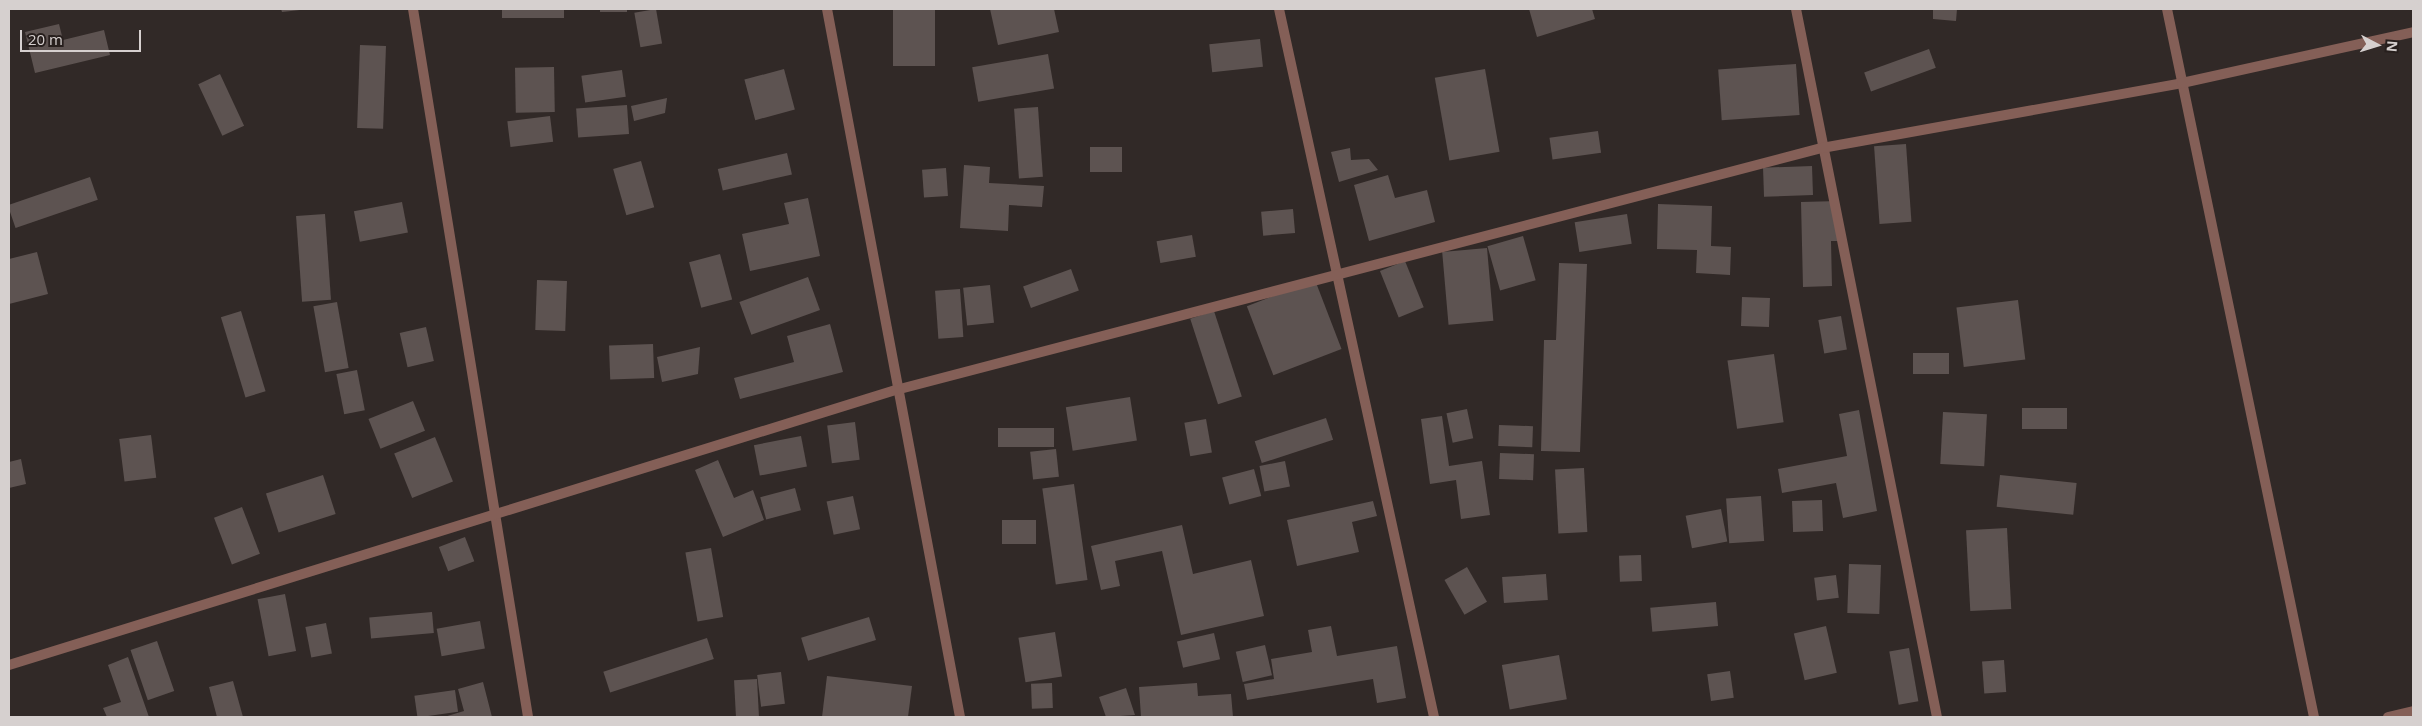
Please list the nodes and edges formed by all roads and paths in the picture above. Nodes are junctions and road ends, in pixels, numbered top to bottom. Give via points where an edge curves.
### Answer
1 (413, 9) edge
2 (827, 9) edge
3 (1279, 9) edge
4 (1796, 9) edge
5 (2167, 9) edge
6 (2413, 32) edge
7 (2182, 83) junction
8 (1822, 148) junction
9 (1339, 274) junction
10 (896, 390) junction
11 (495, 514) junction
12 (9, 665) edge
13 (2413, 711) edge
14 (528, 717) edge
15 (960, 717) edge
16 (1434, 717) edge
17 (1937, 717) edge
18 (2314, 717) edge
19 (2388, 717) edge

1 - 11 street
2 - 10 street
3 - 9 street
4 - 8 street
5 - 7 street
6 - 7 street
7 - 8 street
7 - 18 street
8 - 9 street
8 - 17 street
9 - 10 street
9 - 16 street
10 - 11 street
10 - 15 street
11 - 12 street
11 - 14 street
13 - 19 street

